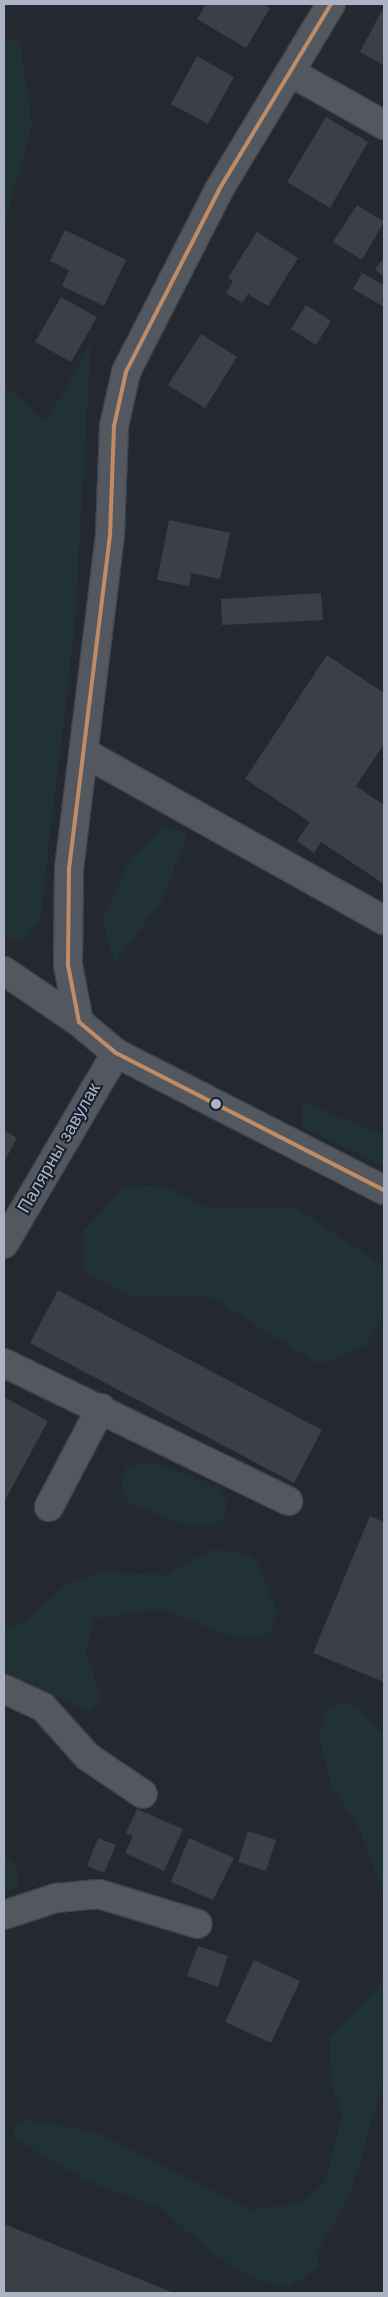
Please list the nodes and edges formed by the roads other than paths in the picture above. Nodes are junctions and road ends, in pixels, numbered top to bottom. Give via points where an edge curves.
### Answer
1 (331, 4) edge
2 (290, 72) junction
3 (384, 125) edge
4 (85, 753) junction
5 (384, 920) edge
6 (4, 971) edge
7 (79, 1022) junction
8 (116, 1053) junction
9 (384, 1190) edge
10 (4, 1244) edge
11 (4, 1363) edge
12 (101, 1408) junction
13 (288, 1501) dead end
14 (49, 1507) dead end
15 (4, 1689) edge
16 (143, 1794) dead end
17 (4, 1915) edge
18 (198, 1924) dead end

1 - 2 street
2 - 3 street
2 - 4 street via 219,190 126,372 114,426 110,535
4 - 5 street
4 - 7 street via 69,868 68,965
6 - 7 street
7 - 8 street
8 - 9 street
8 - 10 street, Палярны завулак
11 - 12 street
12 - 13 street
12 - 14 street
15 - 16 street via 42,1707 88,1757
17 - 18 street via 56,1898 99,1894

